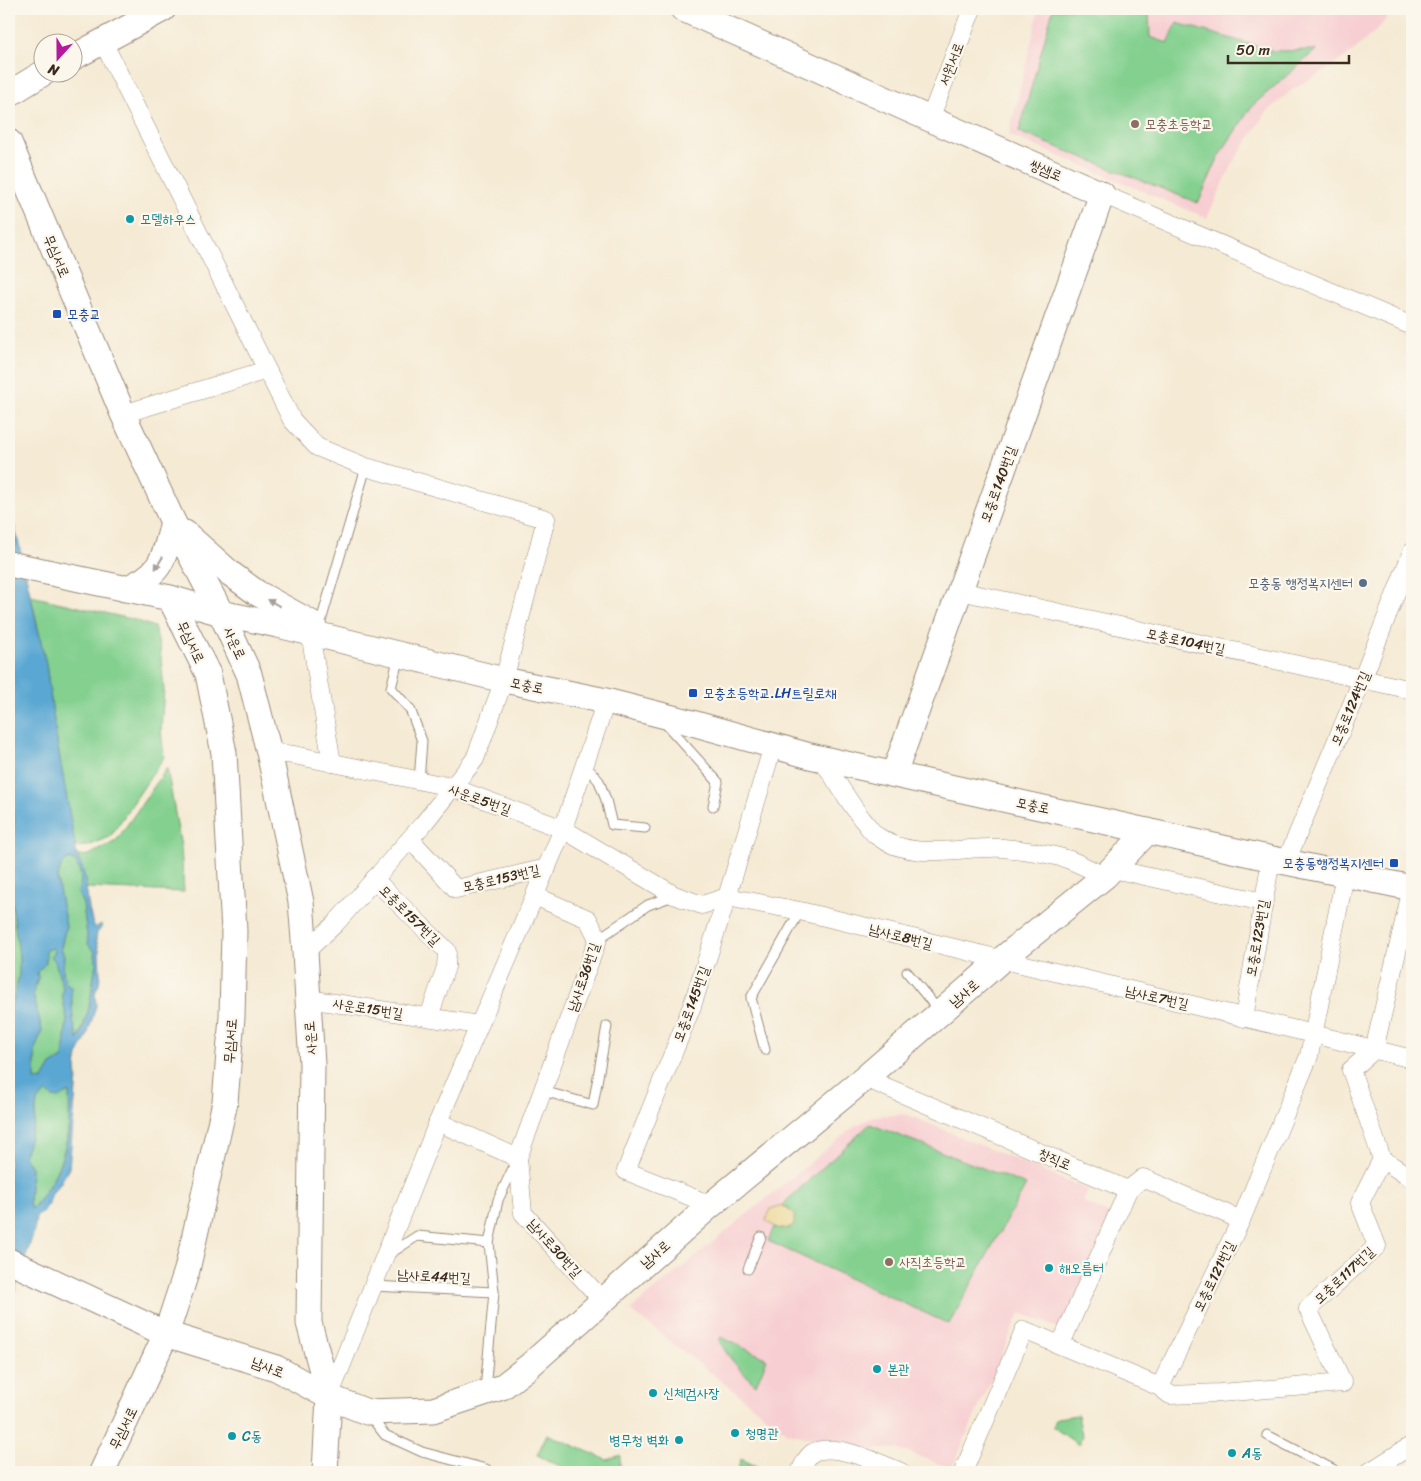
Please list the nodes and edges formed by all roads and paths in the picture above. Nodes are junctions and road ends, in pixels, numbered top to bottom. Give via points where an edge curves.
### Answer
1 (163, 9) edge
2 (683, 9) edge
3 (972, 9) edge
4 (103, 42) junction
5 (82, 53) edge
6 (32, 80) edge
7 (9, 94) edge
8 (930, 119) junction
9 (9, 142) edge
10 (1102, 194) junction
11 (1412, 326) edge
12 (267, 370) junction
13 (124, 414) junction
14 (366, 467) junction
15 (173, 522) junction
16 (1412, 552) edge
17 (9, 564) edge
18 (125, 588) junction
19 (960, 591) junction
20 (166, 597) junction
21 (221, 613) junction
22 (314, 630) junction
23 (399, 654) junction
24 (504, 680) junction
25 (1362, 680) junction
26 (1412, 690) edge
27 (606, 701) junction
28 (656, 714) junction
29 (773, 746) junction
30 (269, 752) junction
31 (822, 758) junction
32 (332, 763) junction
33 (585, 765) junction
34 (894, 774) junction
35 (419, 781) junction
36 (451, 788) junction
37 (713, 806) dead end
38 (645, 828) dead end
39 (563, 829) junction
40 (1148, 831) junction
41 (410, 839) junction
42 (1278, 861) junction
43 (547, 868) junction
44 (1109, 872) junction
45 (1346, 875) junction
46 (374, 879) junction
47 (1412, 888) edge
48 (674, 895) junction
49 (535, 896) junction
50 (727, 897) junction
51 (1263, 902) junction
52 (800, 911) junction
53 (598, 939) junction
54 (305, 952) junction
55 (1001, 960) junction
56 (907, 972) dead end
57 (308, 999) junction
58 (940, 1013) junction
59 (429, 1017) junction
60 (1244, 1018) junction
61 (479, 1025) junction
62 (607, 1026) dead end
63 (1313, 1034) junction
64 (765, 1050) dead end
65 (1374, 1050) junction
66 (1412, 1059) edge
67 (866, 1078) junction
68 (542, 1091) junction
69 (438, 1122) junction
70 (518, 1158) junction
71 (1382, 1159) junction
72 (1412, 1179) edge
73 (1128, 1190) junction
74 (711, 1205) junction
75 (1241, 1220) junction
76 (761, 1237) dead end
77 (489, 1244) junction
78 (384, 1258) junction
79 (9, 1261) edge
80 (748, 1269) dead end
81 (373, 1286) junction
82 (494, 1292) junction
83 (602, 1300) junction
84 (166, 1334) junction
85 (1061, 1344) junction
86 (1160, 1387) junction
87 (485, 1393) junction
88 (330, 1397) junction
89 (367, 1412) junction
90 (1267, 1435) dead end
91 (1412, 1445) edge
92 (102, 1472) edge
93 (325, 1472) edge
94 (486, 1472) edge
95 (800, 1472) edge
96 (901, 1472) edge
97 (963, 1472) edge
98 (1338, 1472) edge
99 (1369, 1472) edge

1 - 4 street
2 - 8 street, 쌍샘로
3 - 8 street, 서원서로
4 - 5 street
4 - 12 street
6 - 7 street
8 - 10 street, 쌍샘로
9 - 13 street, 무심서로
10 - 11 street, 쌍샘로
10 - 19 street, 모충로140번길
12 - 13 street
12 - 14 street via 292,420 318,447
13 - 15 street, 무심서로
14 - 22 lane
14 - 24 street, 모충로157번길 via 546,519
15 -> 18 street via 160,565 145,580
15 - 21 street, 무심서로
22 -> 15 street via 231,574
16 - 25 street, 모충로124번길
17 - 18 street
18 - 20 street
19 - 25 street, 모충로104번길
19 - 34 street, 모충로140번길
20 - 21 street
20 - 84 street, 무심서로 via 208,674 224,753 234,931 232,1017 225,1102 187,1270
21 - 22 street
21 - 30 street, 사운로 via 249,674
22 - 23 street, 모충로
22 - 32 street
23 - 24 street, 모충로
23 - 35 lane via 391,688 410,710 422,741
24 - 27 street, 모충로
24 - 36 street, 모충로157번길 via 475,760
25 - 26 street, 모충로104번길
25 - 42 street, 모충로124번길
27 - 28 street, 모충로
27 - 33 street
28 - 29 street, 모충로
28 - 37 lane via 718,782
29 - 31 street, 모충로
29 - 50 street, 모충로145번길
30 - 32 street, 사운로5번길
30 - 54 street, 사운로 via 301,902
31 - 34 street, 모충로
31 - 44 street via 875,835 902,849 923,852 986,848 1037,852
32 - 35 street, 사운로5번길
33 - 38 lane via 599,781 612,825
33 - 39 street
34 - 40 street, 모충로
35 - 36 street, 사운로5번길
36 - 39 street, 사운로5번길
36 - 41 street, 모충로157번길
39 - 43 street
39 - 48 street, 사운로5번길
40 - 42 street, 모충로
40 - 44 street, 남사로
41 - 43 street, 모충로153번길 via 456,889
41 - 46 street, 모충로157번길
42 - 45 street, 모충로
42 - 51 street, 모충로123번길
43 - 49 street
44 - 51 street
44 - 55 street, 남사로
45 - 47 street, 모충로
45 - 63 street, 모충로121번길
46 - 54 street, 모충로157번길 via 335,924
46 - 59 street, 모충로157번길 via 447,951 446,967
47 - 65 street
48 - 50 street, 사운로5번길 via 702,905
48 - 53 lane via 648,905
49 - 53 street, 남사로36번길 via 588,919
49 - 61 street
50 - 52 street, 남사로8번길
50 - 74 street, 모충로145번길 via 692,1006 626,1171
51 - 60 street, 모충로123번길
52 - 55 street, 남사로8번길
52 - 64 lane via 751,998
53 - 68 street, 남사로36번길
54 - 57 street, 사운로
55 - 58 street, 남사로
55 - 60 street, 남사로7번길
56 - 58 lane
57 - 59 street, 사운로15번길
57 - 88 street, 사운로 via 312,1064 309,1323
58 - 67 street, 남사로
59 - 61 street, 사운로15번길
60 - 63 street, 남사로7번길
61 - 69 street
62 - 68 lane via 593,1105
63 - 65 street, 남사로7번길
63 - 75 street, 모충로121번길 via 1309,1056
65 - 66 street, 남사로7번길
65 - 71 street via 1351,1070
67 - 73 street, 창직로
67 - 74 street, 남사로
68 - 70 street, 남사로36번길
69 - 70 street
69 - 78 street
70 - 77 lane, 남사로36번길 via 498,1200
70 - 83 street, 남사로30번길 via 524,1213
71 - 72 street
71 - 86 street, 모충로117번길 via 1360,1203 1377,1246 1308,1309 1343,1383 1170,1395
73 - 75 street via 1143,1178
73 - 85 street
74 - 83 street, 남사로
75 - 86 street, 모충로121번길
76 - 80 lane
77 - 78 lane via 417,1236
77 - 82 lane, 남사로36번길
78 - 81 street
79 - 84 street, 남사로
81 - 82 lane, 남사로44번길
81 - 88 street
82 - 87 lane, 남사로36번길
83 - 87 street, 남사로 via 502,1387
84 - 88 street, 남사로 via 276,1368
84 - 92 street, 무심서로
85 - 86 street
85 - 97 street via 1024,1330
87 - 89 street, 남사로 via 433,1410
88 - 89 street, 남사로
88 - 93 street, 사운로
89 - 94 lane via 385,1435 422,1452 486,1469
90 - 98 lane
91 - 99 street
95 - 96 street via 811,1453 822,1450 860,1456

